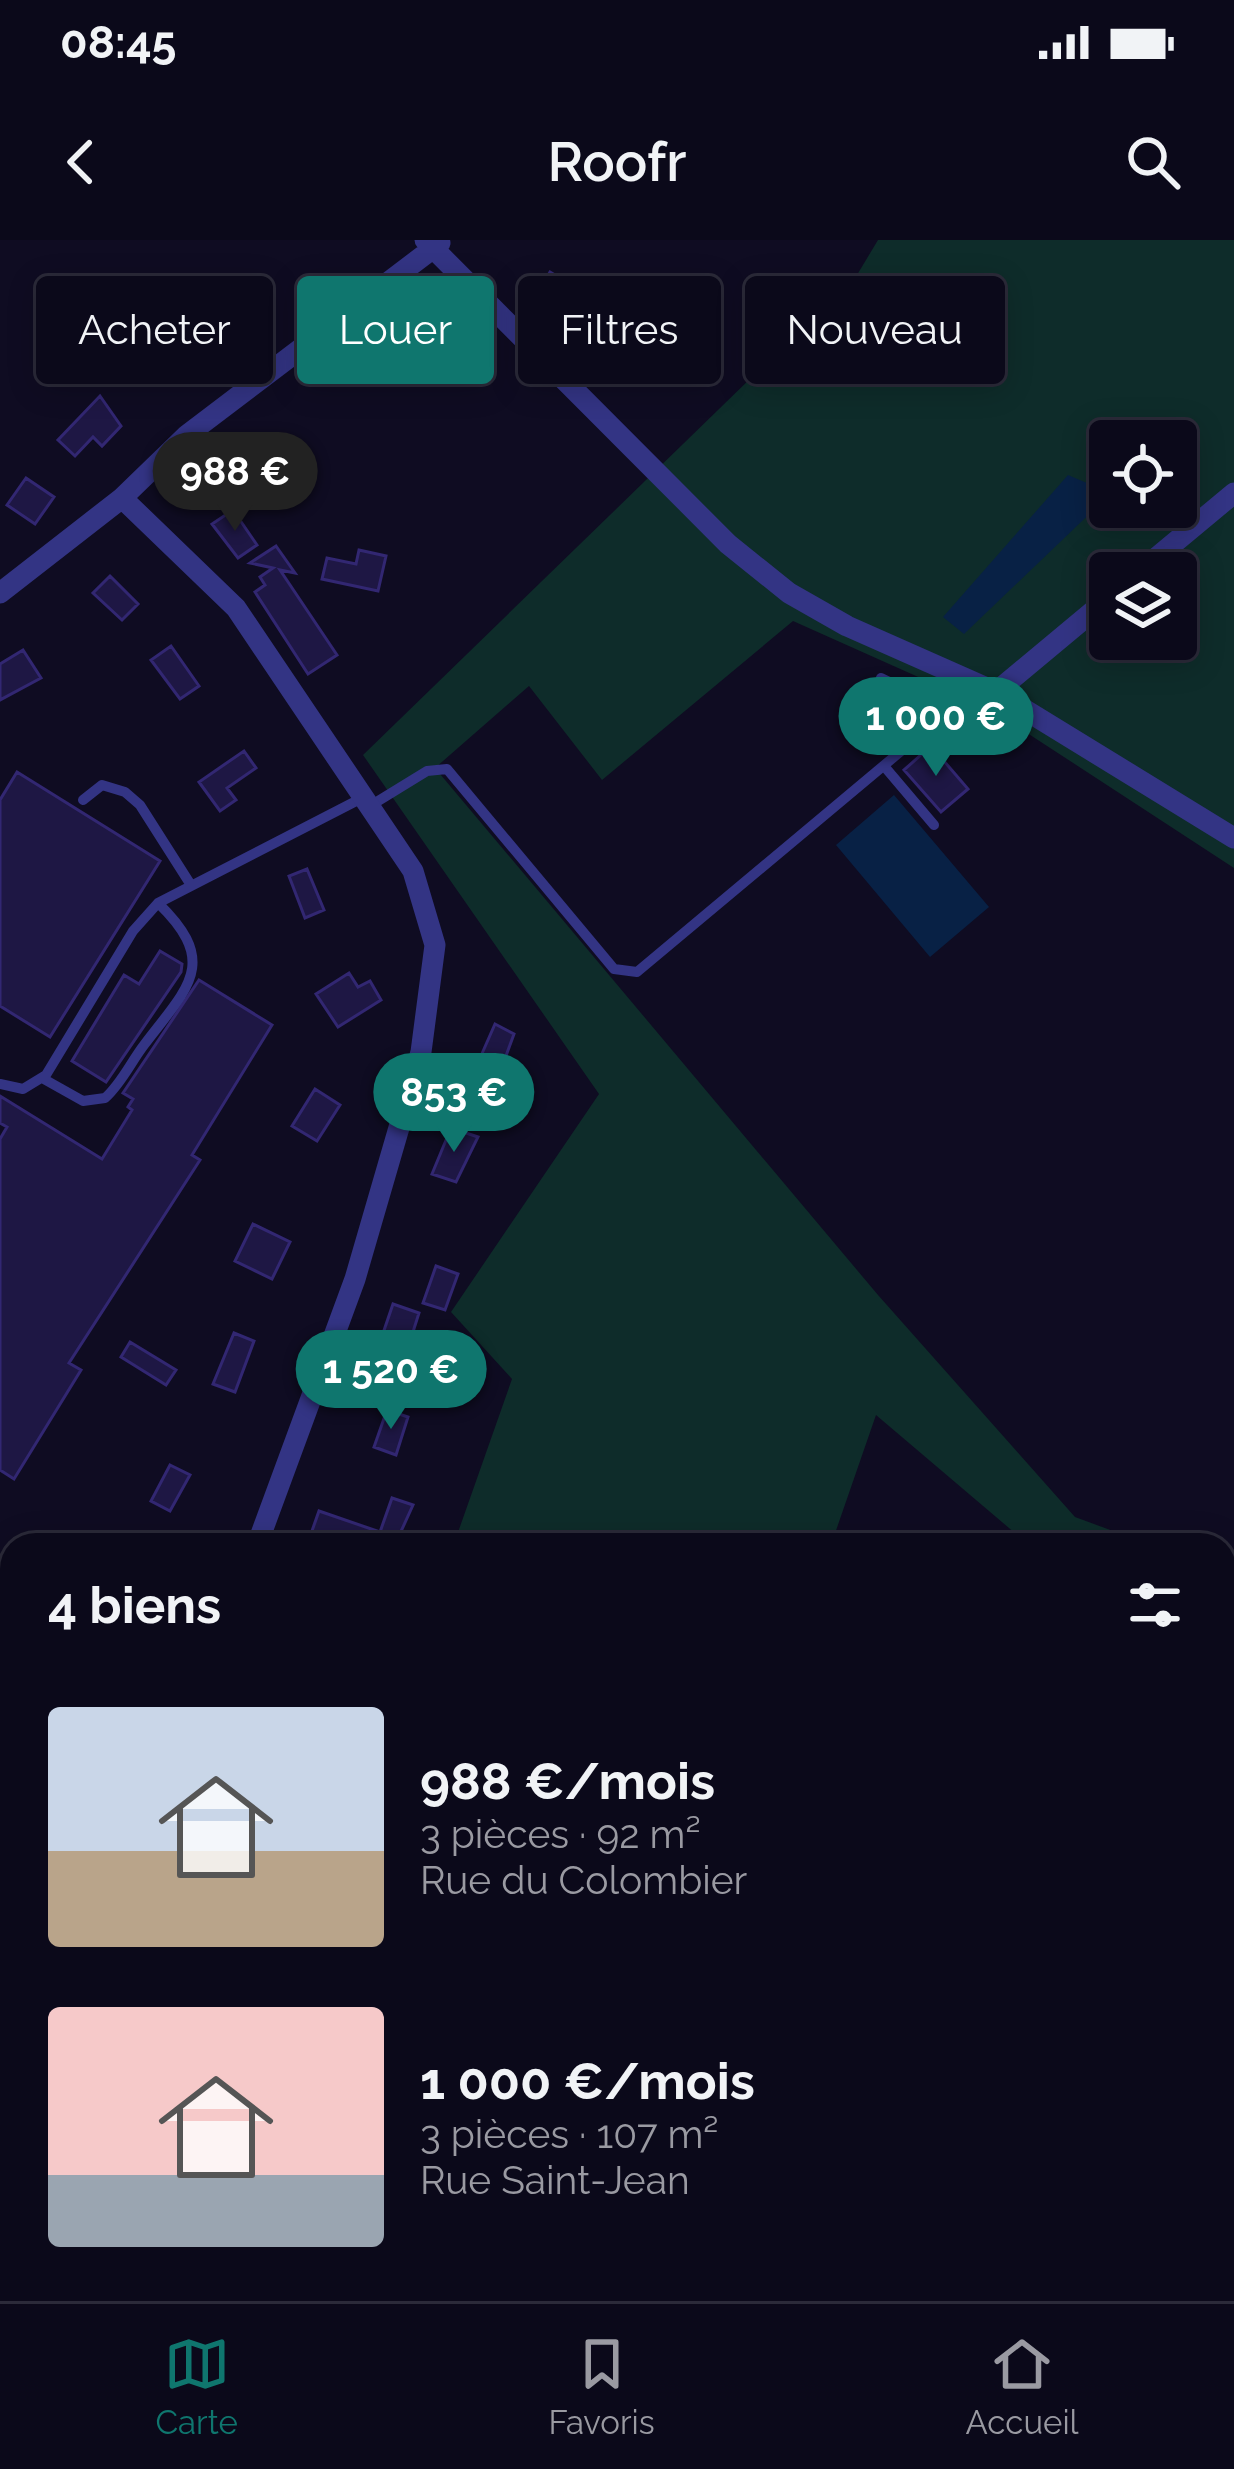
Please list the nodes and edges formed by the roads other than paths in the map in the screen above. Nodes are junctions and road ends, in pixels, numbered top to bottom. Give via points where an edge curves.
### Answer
1 (434, 243) edge
2 (1234, 493) edge
3 (122, 498) junction
4 (1163, 552) edge
5 (0, 593) edge
6 (1089, 613) edge
7 (881, 678) dead end
8 (988, 689) junction
9 (950, 711) junction
10 (884, 766) junction
11 (83, 800) dead end
12 (367, 801) junction
13 (934, 825) dead end
14 (1234, 838) edge
15 (189, 883) junction
16 (158, 903) junction
17 (42, 1078) junction
18 (0, 1084) edge
19 (261, 1533) edge

1 - 3 street via 187,435
1 - 8 street via 728,544 790,593
2 - 4 street
3 - 5 street
3 - 12 street via 236,608
6 - 8 street
7 - 9 lane
8 - 9 lane
8 - 14 street
9 - 10 lane
10 - 12 lane via 637,972 614,969 447,769
10 - 13 lane
11 - 15 lane via 102,785 133,797
12 - 15 lane
12 - 19 street via 413,871 435,946 431,998 356,1279
15 - 16 lane
16 - 17 lane
16 - 17 lane via 192,941 193,974 183,994 105,1098 83,1101
17 - 18 lane via 15,1090

